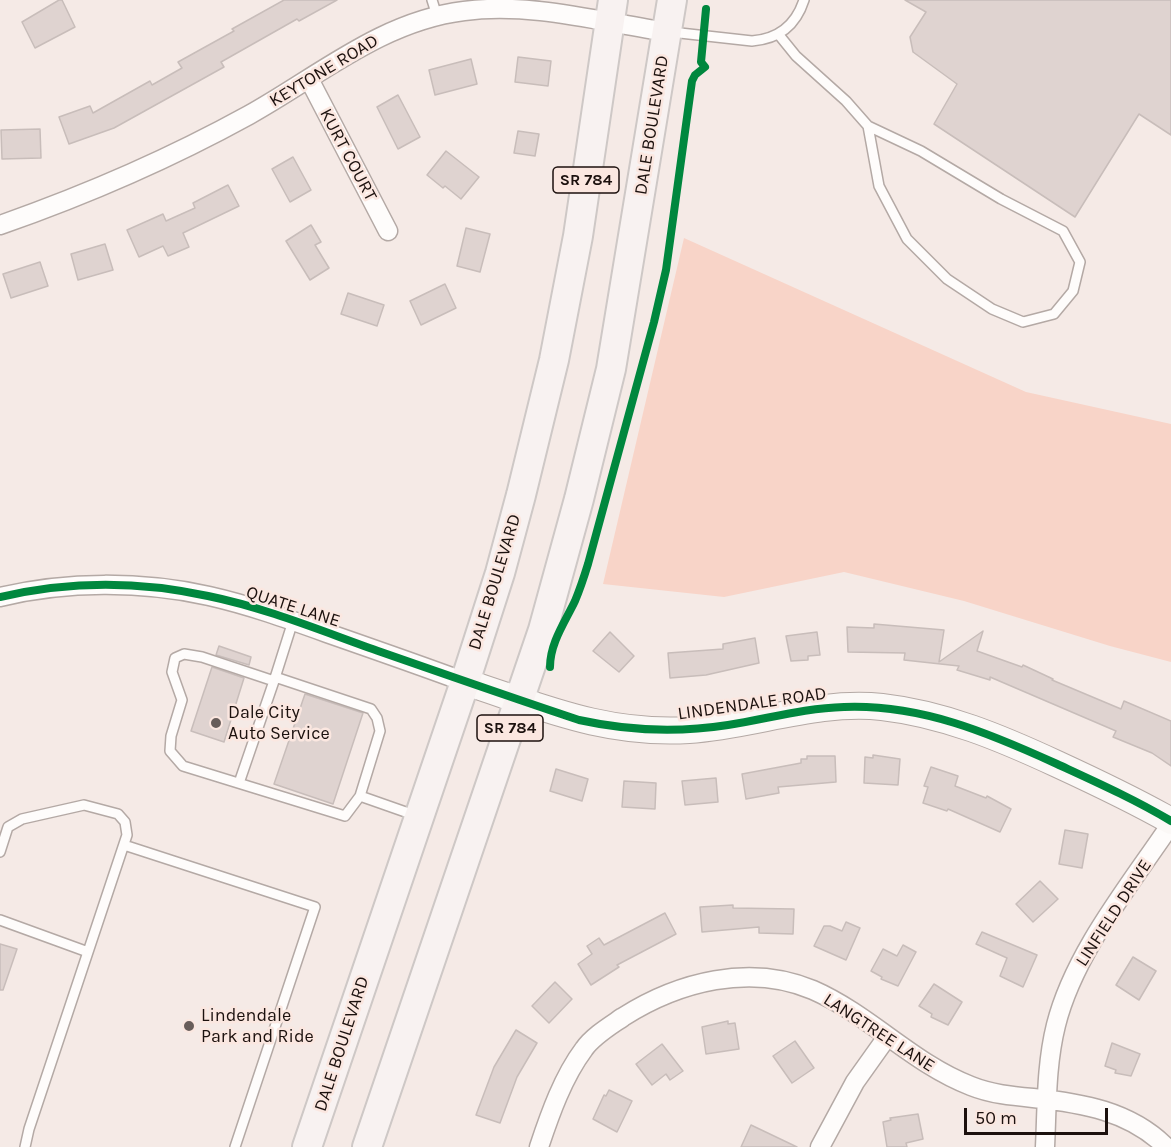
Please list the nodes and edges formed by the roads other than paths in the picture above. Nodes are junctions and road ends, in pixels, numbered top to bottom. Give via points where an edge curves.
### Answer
1 (672, 0) edge
2 (804, 0) edge
3 (435, 8) edge
4 (611, 11) edge
5 (667, 32) junction
6 (779, 35) junction
7 (309, 79) junction
8 (868, 126) junction
9 (0, 225) edge
10 (388, 231) dead end
11 (0, 597) edge
12 (293, 621) junction
13 (274, 679) junction
14 (465, 682) junction
15 (519, 700) junction
16 (239, 783) junction
17 (360, 796) junction
18 (419, 817) junction
19 (1171, 822) edge
20 (124, 845) junction
21 (0, 852) edge
22 (0, 920) edge
23 (88, 952) junction
24 (887, 1037) junction
25 (1047, 1099) junction
26 (25, 1147) edge
27 (235, 1147) edge
28 (307, 1147) edge
29 (367, 1147) edge
30 (539, 1147) edge
31 (820, 1147) edge
32 (1046, 1147) edge
33 (1166, 1147) edge

1 - 5 main road, DALE BOULEVARD / SR 784
2 - 6 lane via 800,14
3 - 4 street, KEYTONE ROAD
3 - 7 street, KEYTONE ROAD via 365,44
4 - 5 street, KEYTONE ROAD
4 - 14 main road, DALE BOULEVARD / SR 784 via 578,236 554,360 522,495
5 - 6 lane via 752,40
5 - 15 main road, DALE BOULEVARD / SR 784 via 604,404 546,619
6 - 8 lane
7 - 9 street, KEYTONE ROAD via 251,114 121,179
7 - 10 street, KURT COURT
8 - 8 lane via 879,186 907,239 947,279 992,309 1023,322 1054,314 1073,291 1080,262 1063,231 921,151
11 - 12 street, QUATE LANE via 60,586 159,588 208,596
12 - 13 lane
12 - 14 street, QUATE LANE
13 - 16 lane
13 - 16 lane via 202,657 184,654 175,658 172,672 182,700 170,751 183,766
13 - 17 lane via 371,709 380,731
14 - 15 street, LINDENDALE ROAD
14 - 18 main road, DALE BOULEVARD / SR 784
15 - 19 street, LINDENDALE ROAD via 579,720 649,731 730,725 844,707 916,712 996,736 1132,798
15 - 29 main road, DALE BOULEVARD / SR 784
16 - 17 lane via 345,816
17 - 18 lane
18 - 28 main road, DALE BOULEVARD / SR 784
19 - 25 street, LINFIELD DRIVE via 1084,955 1068,989 1054,1034
20 - 21 lane via 125,822 118,814 84,805 22,819 8,827
20 - 23 lane
20 - 27 lane via 315,907
22 - 23 lane
23 - 26 lane
24 - 25 street, LANGTREE LANE via 938,1071 974,1088
24 - 30 street, LANGTREE LANE via 836,1002 791,983 748,977 693,985 638,1008 585,1047 564,1085
24 - 31 street via 855,1082
25 - 32 street, LINFIELD DRIVE
25 - 33 street, LANGTREE LANE via 1115,1114 1141,1127

